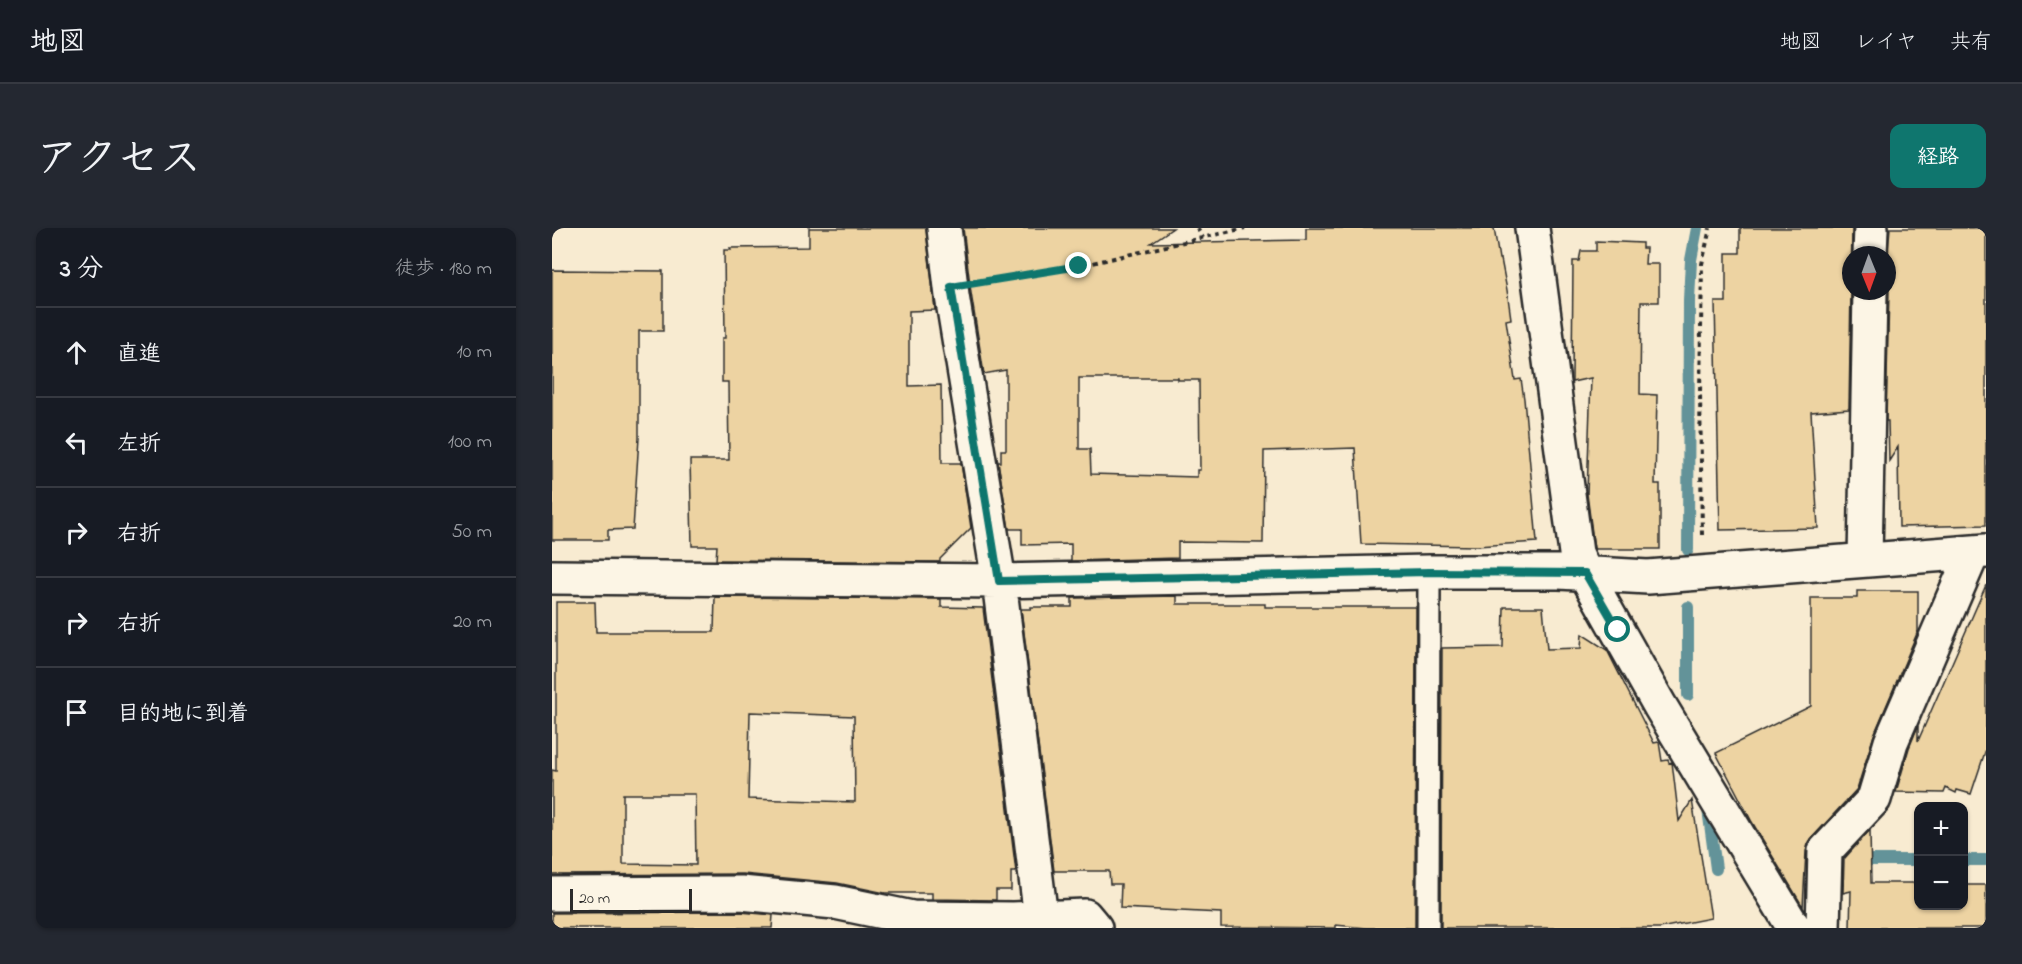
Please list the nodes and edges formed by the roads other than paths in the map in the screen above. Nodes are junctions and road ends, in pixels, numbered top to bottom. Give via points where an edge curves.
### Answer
1 (944, 228) edge
2 (1532, 228) edge
3 (1871, 228) edge
4 (1870, 246) edge
5 (1870, 300) edge
6 (1980, 551) edge
7 (1865, 560) junction
8 (1429, 572) junction
9 (1585, 573) junction
10 (552, 577) edge
11 (999, 581) junction
12 (552, 894) edge
13 (1041, 918) junction
14 (1095, 928) edge
15 (1428, 928) edge
16 (1794, 928) edge
17 (1823, 928) edge

1 - 11 street
2 - 9 street via 1576,553
3 - 4 street
5 - 7 street
6 - 7 street
6 - 17 street via 1891,742 1874,799 1824,851
7 - 9 street via 1648,577
8 - 9 street
8 - 11 street
8 - 15 lane
9 - 16 street
10 - 11 street
11 - 13 street
12 - 13 street via 741,893 835,902 912,918
13 - 14 street via 1085,916

